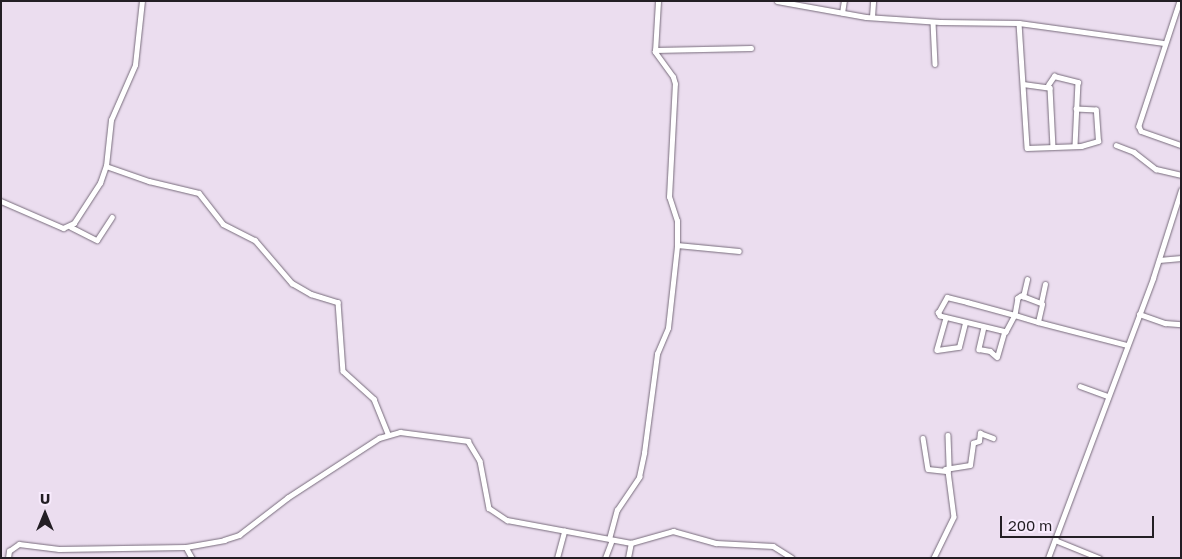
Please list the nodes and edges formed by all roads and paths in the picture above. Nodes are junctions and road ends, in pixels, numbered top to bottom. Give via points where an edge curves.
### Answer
1 (142, 1) edge
2 (658, 1) edge
3 (776, 1) edge
4 (844, 1) edge
5 (873, 1) edge
6 (1180, 1) edge
7 (842, 13) junction
8 (872, 17) junction
9 (933, 22) junction
10 (1019, 23) junction
11 (1164, 43) junction
12 (751, 48) dead end
13 (655, 50) junction
14 (935, 64) dead end
15 (1023, 84) junction
16 (1048, 85) junction
17 (1076, 109) junction
18 (1116, 145) dead end
19 (1181, 145) edge
20 (1075, 146) junction
21 (1053, 147) junction
22 (106, 166) junction
23 (1181, 175) edge
24 (1181, 190) edge
25 (1, 201) edge
26 (112, 217) dead end
27 (71, 227) junction
28 (677, 245) junction
29 (739, 251) dead end
30 (1181, 258) edge
31 (1159, 260) junction
32 (1027, 279) dead end
33 (1045, 284) dead end
34 (1023, 297) junction
35 (1041, 303) junction
36 (1139, 314) junction
37 (1015, 315) junction
38 (946, 318) junction
39 (1038, 322) junction
40 (965, 323) junction
41 (1181, 324) edge
42 (984, 327) junction
43 (1004, 332) junction
44 (1127, 346) junction
45 (1080, 386) dead end
46 (1108, 396) junction
47 (388, 433) junction
48 (948, 435) dead end
49 (923, 438) dead end
50 (993, 438) dead end
51 (947, 468) junction
52 (564, 531) junction
53 (610, 539) junction
54 (1055, 540) junction
55 (631, 543) junction
56 (186, 547) junction
57 (8, 558) edge
58 (192, 558) edge
59 (557, 558) edge
60 (605, 558) edge
61 (628, 558) edge
62 (792, 558) edge
63 (934, 558) edge
64 (1048, 558) edge
65 (1099, 558) edge

1 - 22 street via 134,65 111,120
2 - 13 street
3 - 7 street
4 - 7 street
5 - 8 street
6 - 11 street
7 - 8 street
8 - 9 street
9 - 10 street
9 - 14 street
10 - 11 street
10 - 15 street
11 - 19 street via 1138,126 1144,133
12 - 13 street
13 - 28 street via 675,84 669,197 677,221
15 - 16 street
15 - 21 street via 1027,148
16 - 17 street via 1054,76 1076,80
16 - 21 street
17 - 20 street
17 - 20 street via 1096,110 1098,141
18 - 23 street via 1134,152 1156,169
20 - 21 street
22 - 27 street via 100,183
22 - 47 street via 149,182 199,193 223,224 255,240 292,283 311,294 338,302 343,371 374,399
24 - 31 street
25 - 27 street via 60,227
26 - 27 street via 97,240
28 - 29 street
28 - 53 street via 668,328 657,354 639,476 616,510
30 - 31 street
31 - 36 street
32 - 34 street
33 - 35 street
34 - 35 street
34 - 37 street via 1018,298
35 - 39 street
36 - 41 street via 1165,323
36 - 44 street
37 - 38 street via 947,297 938,313
37 - 39 street
37 - 43 street
38 - 40 street
38 - 40 street via 938,350 959,346
39 - 44 street
40 - 42 street
42 - 43 street
42 - 43 street via 979,349 990,351 997,357
44 - 46 street
45 - 46 street
46 - 54 street
47 - 52 street via 428,434 468,441 480,461 486,499 493,514 518,523
47 - 56 street via 287,498 239,535
48 - 51 street
49 - 51 street via 928,469
50 - 51 street via 980,433 979,441 973,443 970,465
51 - 63 street via 954,517
52 - 53 street
52 - 59 street
53 - 55 street
53 - 60 street
54 - 64 street
54 - 65 street
55 - 61 street
55 - 62 street via 673,531 716,543 774,546
56 - 57 street via 59,549 19,544 9,551
56 - 58 street

